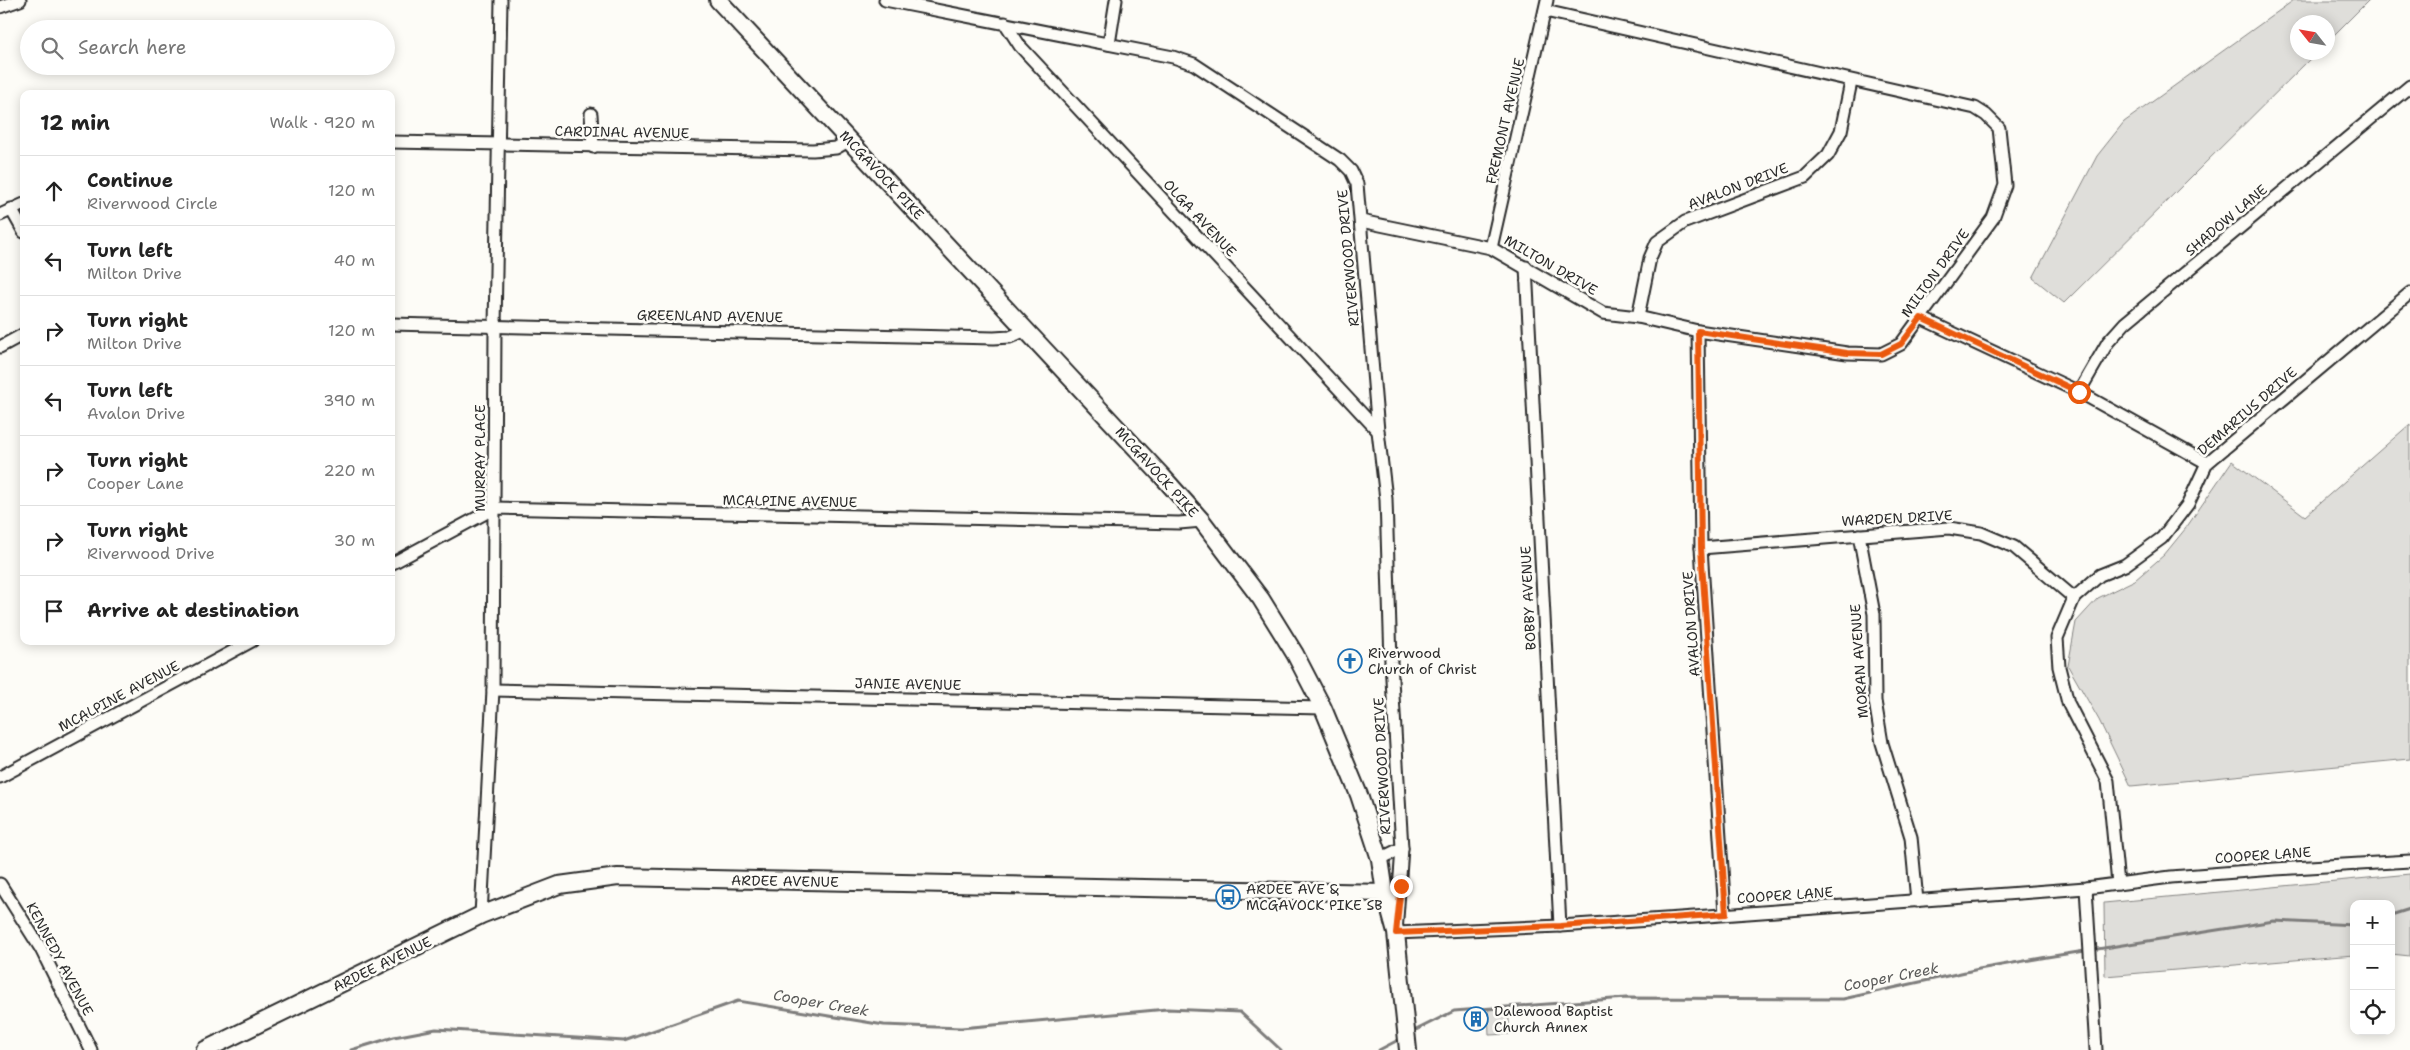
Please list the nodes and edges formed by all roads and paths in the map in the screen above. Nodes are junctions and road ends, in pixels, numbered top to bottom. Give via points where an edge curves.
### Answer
1 (20, 0) edge
2 (501, 0) edge
3 (718, 0) edge
4 (885, 0) edge
5 (957, 0) edge
6 (1116, 0) edge
7 (1546, 5) edge
8 (0, 7) edge
9 (955, 12) junction
10 (1005, 23) junction
11 (1109, 44) junction
12 (1851, 82) junction
13 (2410, 86) edge
14 (591, 114) dead end
15 (850, 140) junction
16 (395, 142) edge
17 (499, 144) junction
18 (593, 147) junction
19 (20, 206) edge
20 (11, 209) junction
21 (0, 215) edge
22 (1361, 221) junction
23 (20, 225) edge
24 (1491, 248) junction
25 (1526, 267) junction
26 (2410, 293) edge
27 (1638, 317) junction
28 (1921, 318) junction
29 (395, 324) edge
30 (495, 326) junction
31 (1026, 330) junction
32 (1698, 331) junction
33 (20, 336) edge
34 (0, 347) edge
35 (2079, 392) junction
36 (1378, 431) junction
37 (2207, 463) junction
38 (495, 508) junction
39 (1202, 521) junction
40 (1859, 535) junction
41 (1701, 548) junction
42 (395, 562) edge
43 (2074, 598) junction
44 (245, 645) edge
45 (493, 690) junction
46 (1323, 708) junction
47 (0, 777) edge
48 (1402, 848) junction
49 (1380, 859) junction
50 (2410, 861) edge
51 (0, 884) edge
52 (2118, 884) junction
53 (1401, 886) junction
54 (2086, 888) junction
55 (1385, 893) junction
56 (1917, 901) junction
57 (1726, 914) junction
58 (481, 915) junction
59 (1560, 926) junction
60 (1396, 933) junction
61 (91, 1050) edge
62 (205, 1050) edge
63 (1408, 1050) edge
64 (2096, 1050) edge

1 - 8 street
2 - 17 street, MURRAY PLACE
3 - 15 street, MCGAVOCK PIKE
4 - 9 street, RIVERWOOD DRIVE
5 - 9 street
6 - 11 street
7 - 12 street, MILTON DRIVE
7 - 24 street, FREMONT AVENUE
9 - 10 street, RIVERWOOD DRIVE
10 - 11 street, RIVERWOOD DRIVE
10 - 36 street, OLGA AVENUE via 1020,46
11 - 22 street, RIVERWOOD DRIVE via 1194,64 1340,160 1351,171 1357,184
12 - 27 street, AVALON DRIVE via 1841,131 1828,155 1805,177 1685,222 1657,242 1650,258
12 - 28 street, MILTON DRIVE via 1975,108 2000,128 2005,185 1993,218
13 - 35 street, SHADOW LANE via 2125,323 2108,342
14 - 18 street
15 - 18 street, CARDINAL AVENUE via 836,148 813,150
15 - 31 street, MCGAVOCK PIKE
16 - 17 street, CARDINAL AVENUE
17 - 18 street, CARDINAL AVENUE
17 - 30 street, MURRAY PLACE
19 - 20 street
20 - 21 street
20 - 23 street
22 - 24 street, MILTON DRIVE
22 - 36 street, RIVERWOOD DRIVE
24 - 25 street, MILTON DRIVE
25 - 27 street, MILTON DRIVE via 1603,313
25 - 59 street, BOBBY AVENUE
26 - 37 street, DEMARIUS DRIVE
27 - 32 street, MILTON DRIVE
28 - 32 street, MILTON DRIVE via 1901,344 1881,354 1847,353
28 - 35 street
29 - 30 street, GREENLAND AVENUE
30 - 31 street, GREENLAND AVENUE via 994,338
30 - 38 street, MURRAY PLACE
31 - 39 street, MCGAVOCK PIKE
32 - 41 street, AVALON DRIVE
33 - 34 street
35 - 37 street
36 - 48 street, RIVERWOOD DRIVE via 1386,499
37 - 43 street, DEMARIUS DRIVE via 2188,504 2162,538 2125,565 2100,575
38 - 39 street, MCALPINE AVENUE via 886,518
38 - 42 street, MCALPINE AVENUE
38 - 45 street, MURRAY PLACE
39 - 46 street, MCGAVOCK PIKE via 1261,599
40 - 41 street, WARDEN DRIVE
40 - 43 street, WARDEN DRIVE via 1949,528 1981,533 2014,547
40 - 56 street, MORAN AVENUE via 1874,614 1875,701 1882,742 1911,837
41 - 57 street, AVALON DRIVE
43 - 52 street, DEMARIUS DRIVE via 2057,638 2059,667 2068,702 2108,781
44 - 47 street, MCALPINE AVENUE
45 - 46 street, JANIE AVENUE
45 - 58 street, MURRAY PLACE
46 - 49 street, MCGAVOCK PIKE via 1360,795
48 - 49 street, RIVERWOOD DRIVE
48 - 53 street, RIVERWOOD DRIVE
49 - 55 street, MCGAVOCK PIKE
50 - 52 street, COOPER LANE via 2171,877
51 - 61 street, KENNEDY AVENUE via 41,949
52 - 54 street, COOPER LANE
53 - 55 street, ARDEE AVENUE
53 - 60 street, RIVERWOOD DRIVE
54 - 56 street, COOPER LANE
54 - 64 street
55 - 58 street, ARDEE AVENUE via 618,877 559,885
55 - 60 street, MCGAVOCK PIKE
56 - 57 street, COOPER LANE
57 - 59 street, COOPER LANE
58 - 62 street, ARDEE AVENUE
59 - 60 street, COOPER LANE
60 - 63 street, MCGAVOCK PIKE

